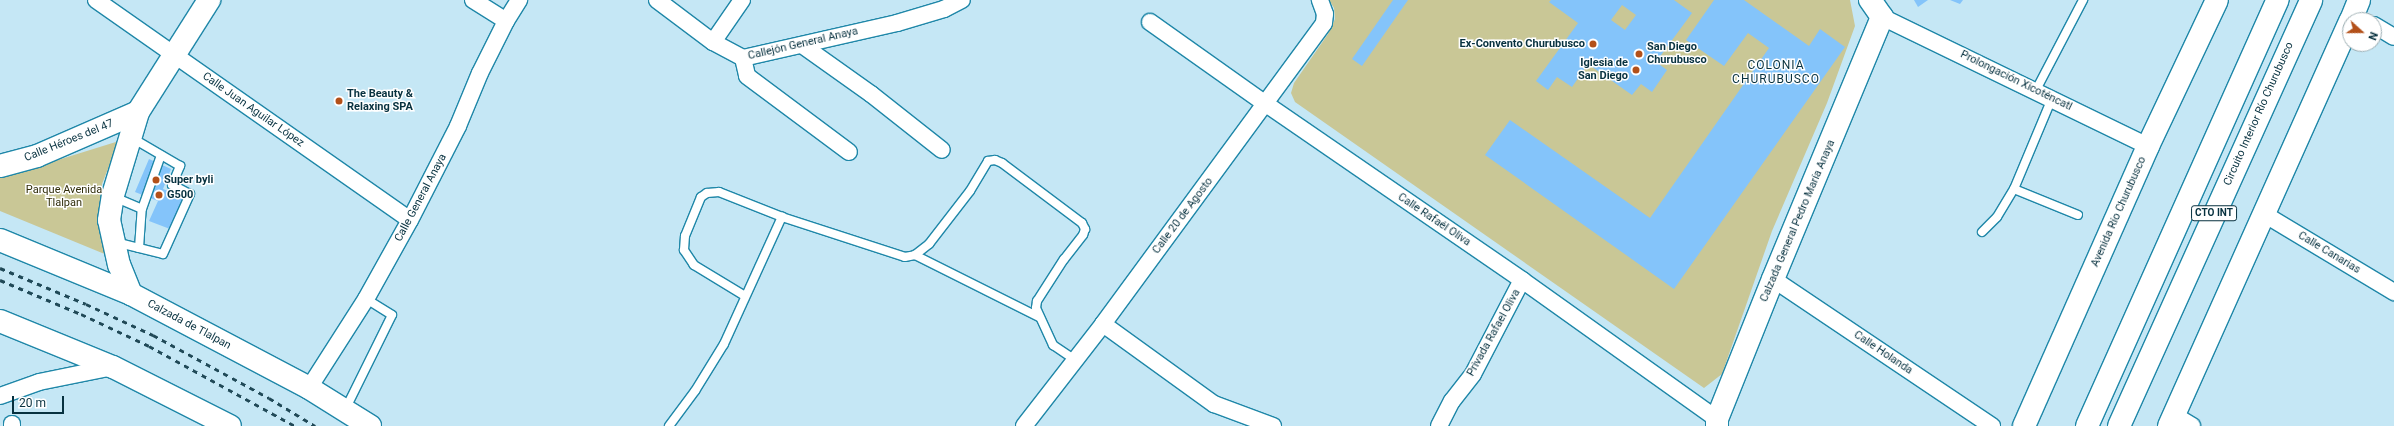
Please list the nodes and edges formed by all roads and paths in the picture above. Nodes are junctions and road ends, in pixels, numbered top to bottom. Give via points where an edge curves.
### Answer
1 (96, 0) edge
2 (209, 0) edge
3 (472, 0) edge
4 (518, 0) edge
5 (657, 0) edge
6 (742, 0) edge
7 (962, 0) edge
8 (1320, 0) edge
9 (1870, 0) edge
10 (2083, 0) edge
11 (2217, 0) edge
12 (2278, 0) edge
13 (2310, 0) edge
14 (1882, 18) junction
15 (506, 21) junction
16 (1150, 22) dead end
17 (2382, 30) edge
18 (2394, 37) edge
19 (713, 42) junction
20 (802, 45) junction
21 (2342, 45) edge
22 (174, 55) junction
23 (743, 58) junction
24 (2036, 90) junction
25 (2052, 98) junction
26 (1266, 104) junction
27 (138, 112) junction
28 (130, 137) junction
29 (2148, 146) junction
30 (942, 150) dead end
31 (849, 152) dead end
32 (161, 155) junction
33 (0, 166) edge
34 (2014, 189) junction
35 (113, 197) junction
36 (142, 209) junction
37 (2264, 214) junction
38 (2078, 215) dead end
39 (782, 217) junction
40 (410, 220) junction
41 (1982, 232) dead end
42 (0, 240) edge
43 (114, 242) junction
44 (138, 248) junction
45 (915, 255) junction
46 (1773, 279) junction
47 (1522, 280) junction
48 (2394, 292) edge
49 (132, 294) junction
50 (745, 296) junction
51 (366, 299) junction
52 (1039, 317) junction
53 (0, 321) edge
54 (1102, 324) junction
55 (1075, 360) junction
56 (113, 367) junction
57 (309, 388) junction
58 (0, 396) edge
59 (345, 410) junction
60 (2171, 421) edge
61 (1717, 422) edge
62 (230, 426) edge
63 (370, 426) edge
64 (669, 426) edge
65 (1024, 426) edge
66 (1273, 426) edge
67 (1439, 426) edge
68 (1992, 426) edge
69 (2024, 426) edge
70 (2088, 426) edge
71 (2119, 426) edge
72 (2192, 426) edge

1 - 22 street, Calle Juan Aguilar López
2 - 22 main road, Calle Héroes del 47
3 - 15 street
4 - 15 street, Calle General Anaya
5 - 19 street, Callejón General Anaya
6 - 19 street
7 - 20 street, Callejón General Anaya via 944,9 897,23
8 - 26 street, Calle 20 de Agosto via 1324,24
9 - 14 main road
10 - 24 lane
11 - 29 main road, Avenida Río Churubusco
12 - 70 main road, CTO INT
13 - 71 main road, Circuito Interior Río Churubusco / CTO INT
14 - 24 street, Prolongación Xicoténcatl
14 - 46 main road, Calzada General Pedro María Anaya
15 - 40 street, Calle General Anaya via 480,73 458,126
16 - 26 street, Calle Rafaél Oliva
17 - 18 street
19 - 23 street, Callejón General Anaya
20 - 23 street, Callejón General Anaya
20 - 30 street via 871,94
21 - 37 main road
22 - 27 main road, Calle Héroes del 47
22 - 40 street, Calle Juan Aguilar López
23 - 31 street via 747,76
24 - 25 street, Prolongación Xicoténcatl
25 - 29 street, Prolongación Xicoténcatl
25 - 34 lane
26 - 47 street, Calle Rafaél Oliva
26 - 54 street, Calle 20 de Agosto
27 - 28 main road, Calle Héroes del 47
27 - 33 main road, Calle Héroes del 47 via 37,156
28 - 32 lane
28 - 35 main road, Calle Héroes del 47
29 - 69 main road, Avenida Río Churubusco
32 - 36 lane
32 - 44 lane via 180,166 172,185 190,194 163,254
34 - 38 lane
34 - 41 lane via 1998,216
35 - 36 lane
35 - 43 main road, Calle Héroes del 47 via 109,220
36 - 44 lane
37 - 48 street, Calle Canarias
37 - 60 main road
39 - 45 lane via 906,257
39 - 50 lane
39 - 50 lane via 719,192 707,193 701,197 686,236 684,250 694,265
40 - 51 street, Calle General Anaya
42 - 49 main road, Calzada de Tlalpan
43 - 44 lane
43 - 49 main road, Calle Héroes del 47 via 119,265
45 - 52 lane
45 - 52 lane via 929,244 961,203 988,161 1002,163 1082,223 1084,229 1080,241 1064,259 1037,301
46 - 61 main road, Calzada General Pedro María Anaya
46 - 68 street, Calle Holanda
47 - 61 street, Calle Rafaél Oliva
47 - 67 street, Privada Rafael Oliva via 1473,374 1452,401
49 - 57 main road, Calzada de Tlalpan
50 - 64 lane via 724,344 696,391
51 - 57 street, Calle General Anaya
51 - 59 lane via 392,315
52 - 55 lane via 1053,345
53 - 56 main road
54 - 55 street, Calle 20 de Agosto
54 - 66 street via 1214,404
55 - 65 street, Calle 20 de Agosto
56 - 58 street via 39,382
56 - 62 main road
57 - 59 main road, Calzada de Tlalpan
59 - 63 main road, Calzada de Tlalpan
60 - 72 street

